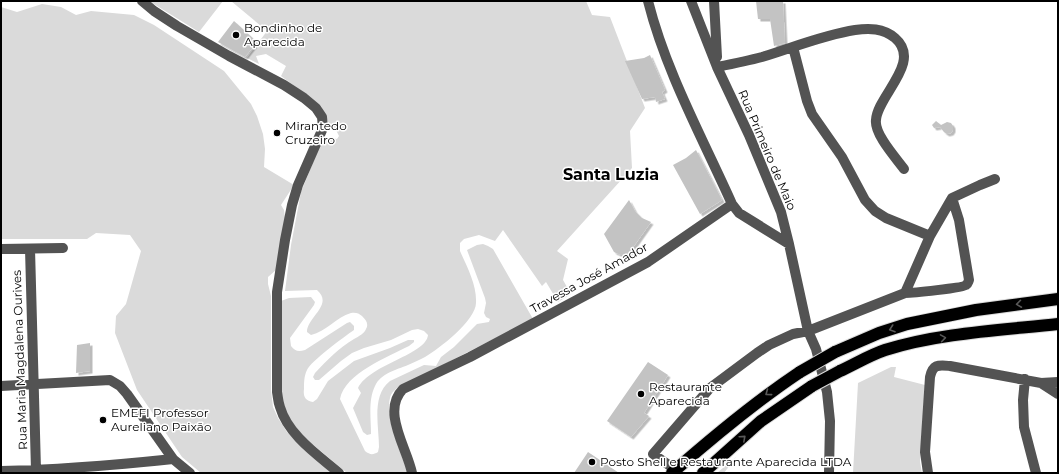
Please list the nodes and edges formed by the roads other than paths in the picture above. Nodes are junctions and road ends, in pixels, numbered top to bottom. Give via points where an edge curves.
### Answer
1 (142, 1) edge
2 (647, 1) edge
3 (691, 1) edge
4 (714, 4) edge
5 (697, 16) junction
6 (793, 47) junction
7 (717, 67) junction
8 (904, 169) dead end
9 (995, 179) dead end
10 (952, 198) junction
11 (732, 204) junction
12 (930, 236) junction
13 (789, 244) junction
14 (30, 248) junction
15 (64, 248) dead end
16 (1, 249) edge
17 (905, 293) junction
18 (1058, 299) edge
19 (1058, 324) edge
20 (808, 331) junction
21 (1025, 379) junction
22 (1058, 382) edge
23 (1041, 383) junction
24 (34, 384) junction
25 (1, 386) edge
26 (1058, 394) edge
27 (173, 459) junction
28 (36, 470) junction
29 (1, 471) edge
30 (674, 472) edge
31 (190, 473) edge
32 (339, 473) edge
33 (412, 473) edge
34 (703, 473) edge
35 (829, 473) edge
36 (928, 473) edge
37 (1036, 473) edge

1 - 32 street via 177,26 284,85 316,108 322,116 323,128 298,185 284,247 277,292 277,392 279,407 290,427
2 - 11 street via 667,61
3 - 5 street, Rua Primeiro de Maio
4 - 5 street
4 - 7 street
5 - 7 street, Rua Primeiro de Maio
6 - 7 street
6 - 8 street via 860,30 880,30 896,39 903,52 902,66 880,108 876,125
6 - 12 street via 812,114 842,157 865,200 886,218
7 - 13 street, Rua Primeiro de Maio via 781,212
9 - 10 street
10 - 12 street
10 - 17 street via 959,220 968,284
11 - 13 street via 739,213
11 - 33 street, Travessa José Amador via 648,262 470,357 403,389 395,402 394,415
12 - 17 street
13 - 20 street, Rua Primeiro de Maio
14 - 15 street
14 - 16 street
14 - 24 street, Rua Maria Magdalena Ourives
17 - 20 street
18 -> 30 highway, bridge via 976,310 907,324 835,352 800,372 746,410
34 -> 19 highway, bridge via 761,421 812,386 884,350 986,332
20 - 30 street via 793,334 769,345 710,388 653,454
20 - 35 street, Rua Primeiro de Maio via 816,349 827,392 830,422
21 - 23 street
21 - 36 street via 939,365 931,370 925,452
21 - 37 street via 1024,426
22 - 23 street
23 - 26 street
24 - 25 street
24 - 27 street via 110,380 120,386
24 - 28 street, Rua Maria Magdalena Ourives
27 - 28 street
27 - 31 street
28 - 29 street

